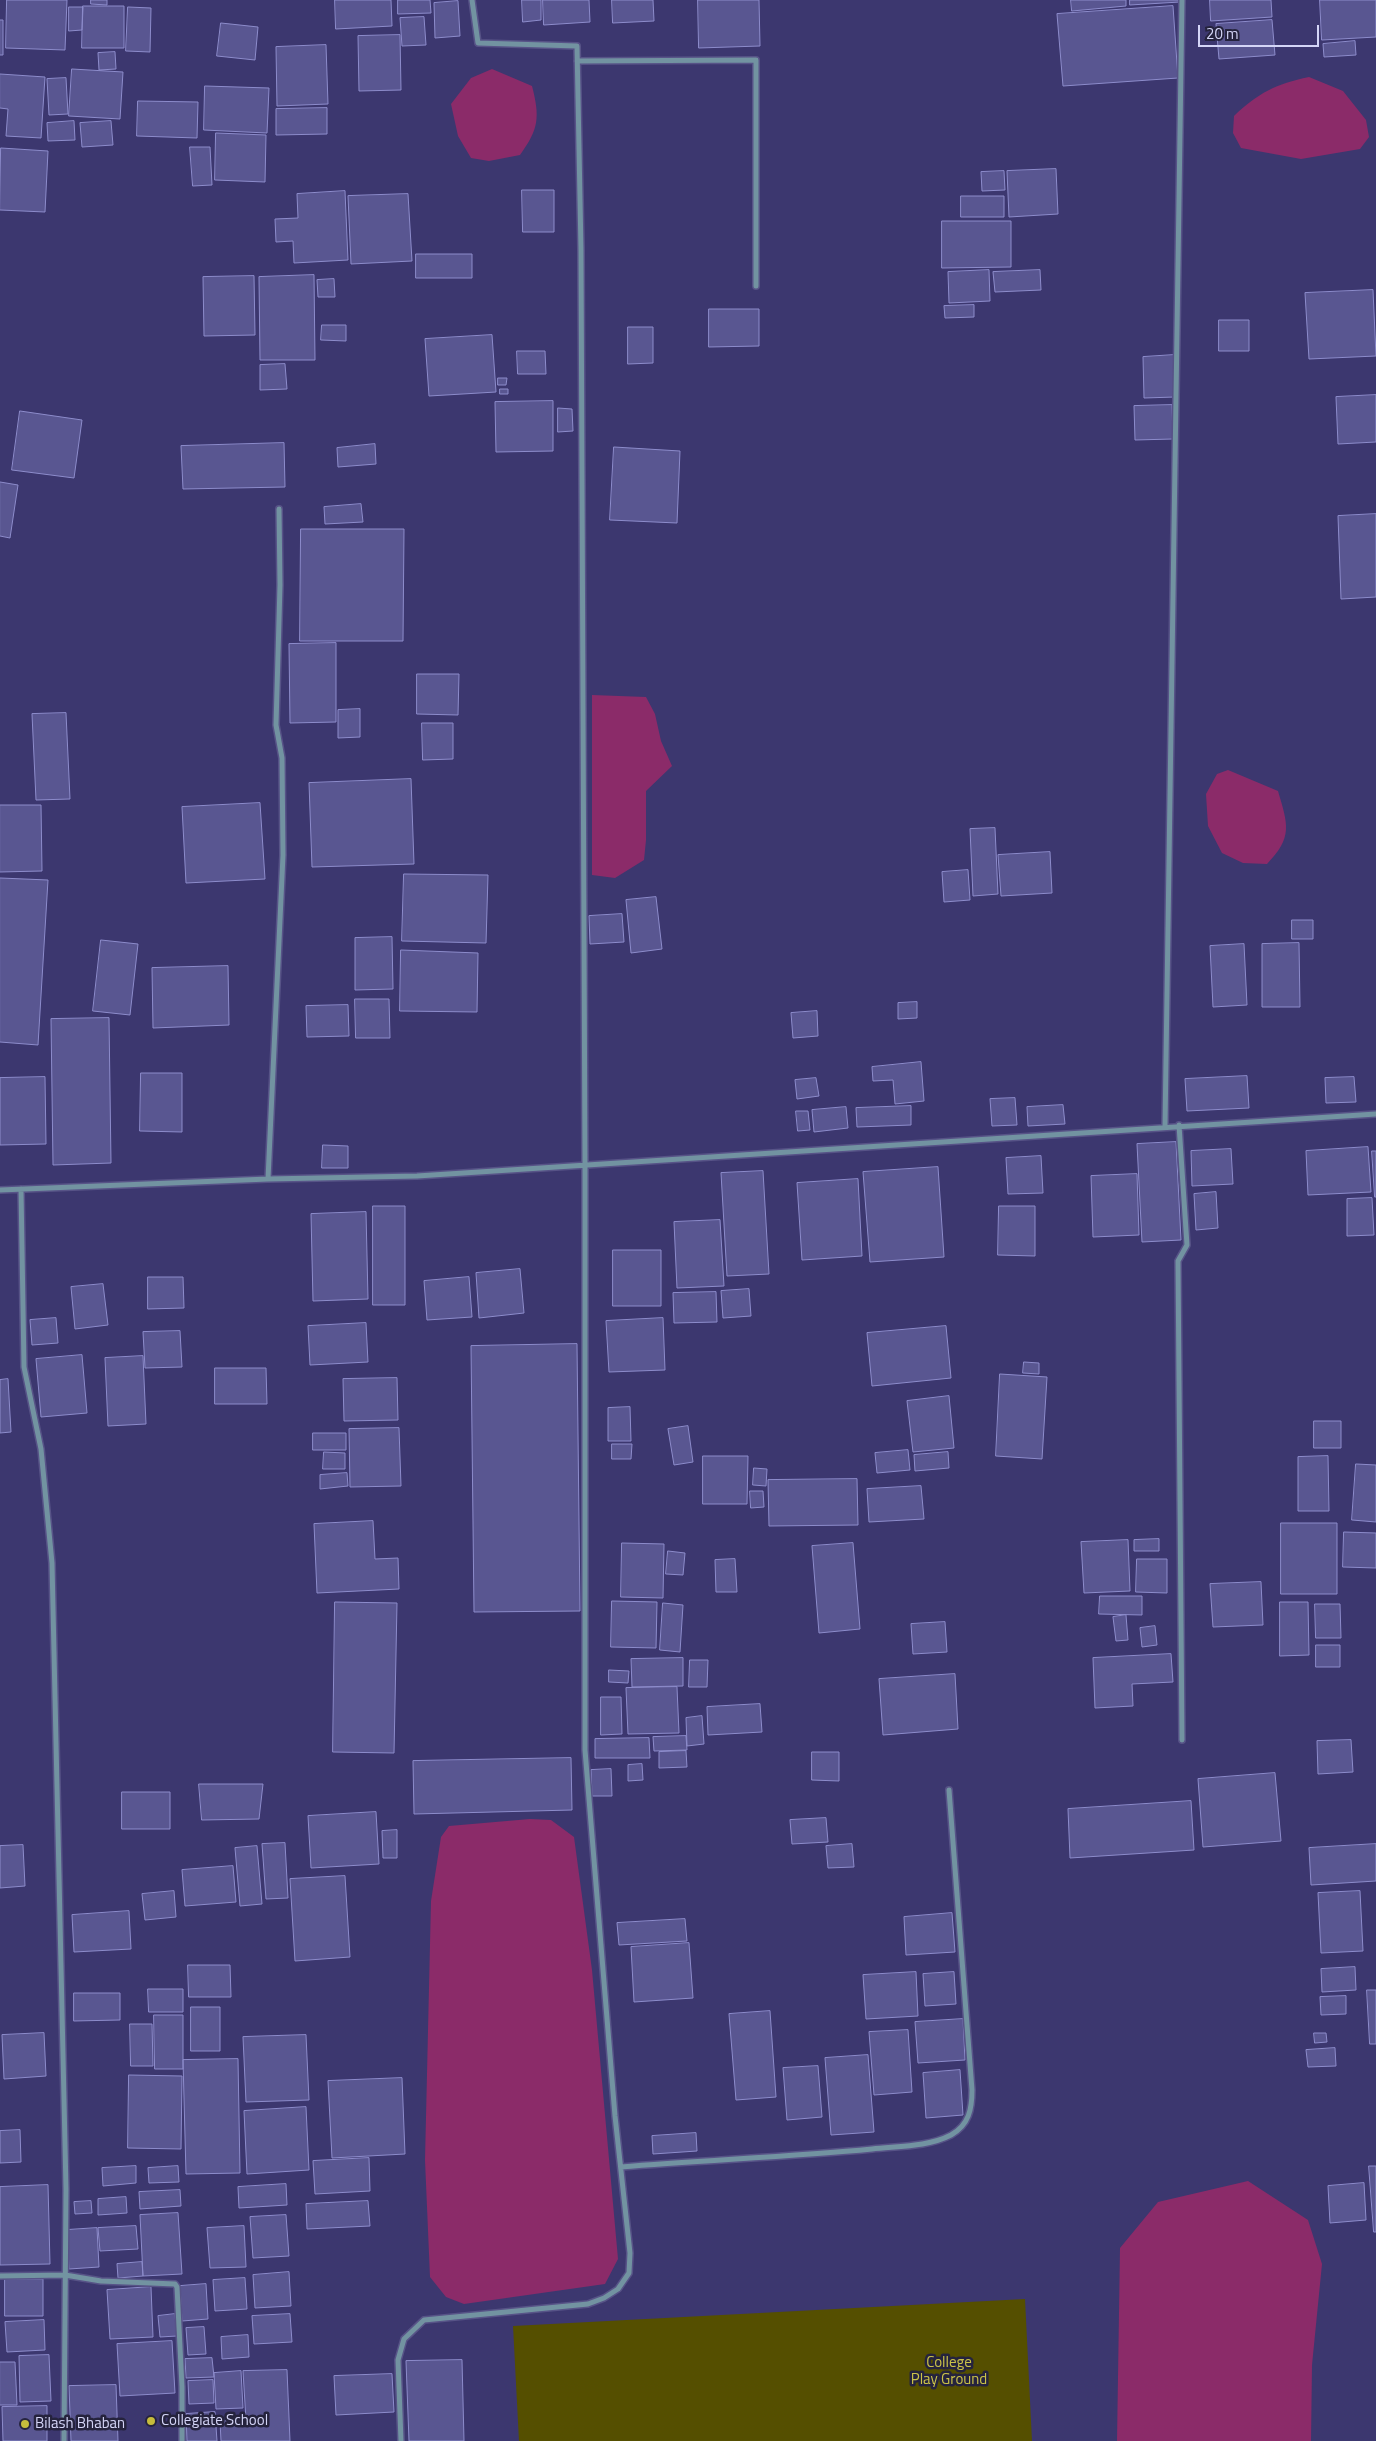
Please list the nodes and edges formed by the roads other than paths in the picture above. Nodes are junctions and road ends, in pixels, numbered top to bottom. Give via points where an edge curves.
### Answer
1 (472, 0) edge
2 (1182, 0) edge
3 (577, 61) junction
4 (756, 286) dead end
5 (279, 509) dead end
6 (1376, 1114) edge
7 (1179, 1125) junction
8 (1165, 1126) junction
9 (585, 1165) junction
10 (268, 1179) junction
11 (21, 1189) junction
12 (0, 1190) edge
13 (1182, 1740) dead end
14 (949, 1790) dead end
15 (621, 2167) junction
16 (65, 2275) junction
17 (0, 2276) edge
18 (64, 2441) edge
19 (182, 2441) edge
20 (401, 2441) edge

1 - 3 street via 478,43 577,46
2 - 8 street
3 - 4 street via 756,60
3 - 9 street via 581,250
5 - 10 street via 276,725 282,758 283,855
6 - 7 street
7 - 8 street
7 - 13 street via 1187,1245 1178,1261
8 - 9 street
9 - 10 street via 417,1176
9 - 15 street via 585,1750
10 - 11 street
11 - 12 street
11 - 16 street via 24,1367 41,1449 52,1563 66,2179
14 - 15 street via 972,2090 968,2119 953,2134 931,2142 839,2152
15 - 20 street via 630,2252 629,2273 618,2289 588,2304 424,2320 404,2339 398,2360
16 - 17 street
16 - 18 street
16 - 19 street via 102,2281 169,2283 177,2288

